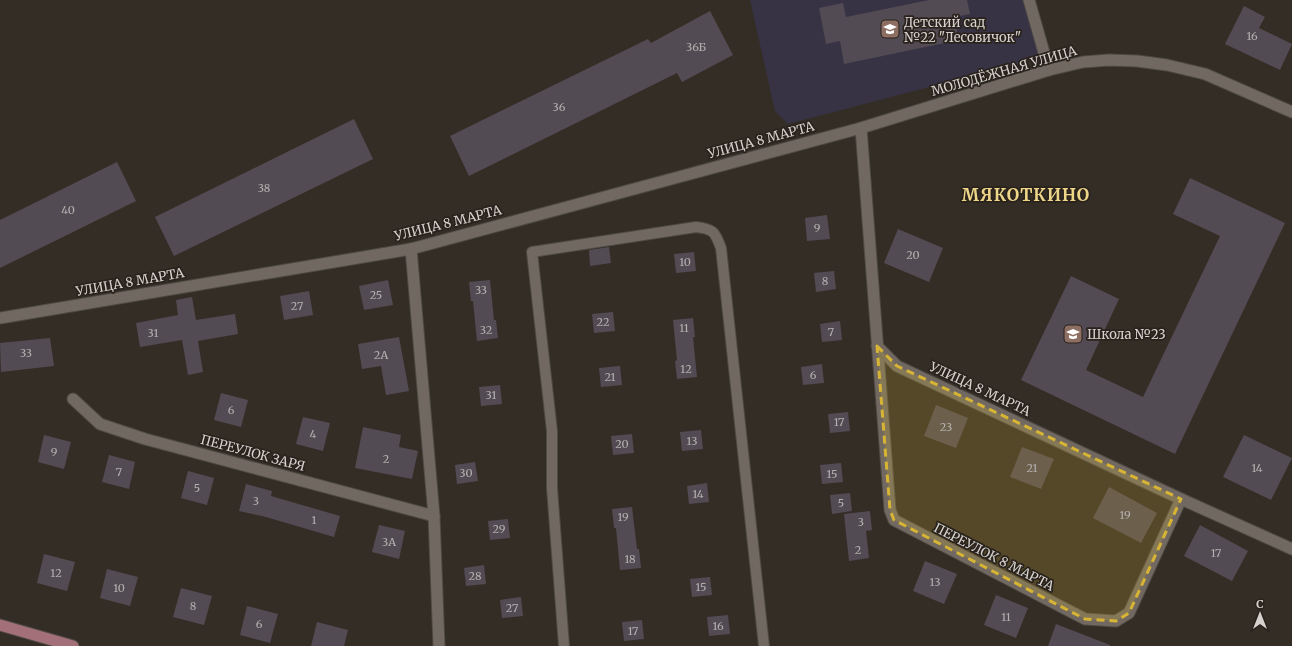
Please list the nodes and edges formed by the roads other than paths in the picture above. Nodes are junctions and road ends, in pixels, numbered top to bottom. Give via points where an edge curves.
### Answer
1 (1029, 0) edge
2 (1049, 70) junction
3 (1292, 112) edge
4 (861, 128) junction
5 (412, 249) junction
6 (0, 318) edge
7 (877, 346) junction
8 (73, 399) dead end
9 (1181, 500) junction
10 (434, 516) junction
11 (1292, 549) edge
12 (0, 625) edge
13 (73, 646) edge
14 (439, 646) edge
15 (564, 646) edge
16 (764, 646) edge

1 - 2 street
2 - 3 street, МОЛОДЁЖНАЯ УЛИЦА via 1083,62 1109,60 1137,60 1167,65 1205,74
2 - 4 street, МОЛОДЁЖНАЯ УЛИЦА
4 - 5 street, УЛИЦА 8 МАРТА
4 - 7 street
5 - 6 street, УЛИЦА 8 МАРТА
5 - 10 street
7 - 9 street, УЛИЦА 8 МАРТА via 897,366
7 - 9 street, ПЕРЕУЛОК 8 МАРТА via 890,510 894,520 1085,619 1116,621 1129,613
8 - 10 street, ПЕРЕУЛОК ЗАРЯ via 100,424 144,439
9 - 11 street, УЛИЦА 8 МАРТА
10 - 14 street
12 - 13 main road
15 - 16 lane via 552,488 552,431 532,252 696,227 709,229 717,237 721,248

